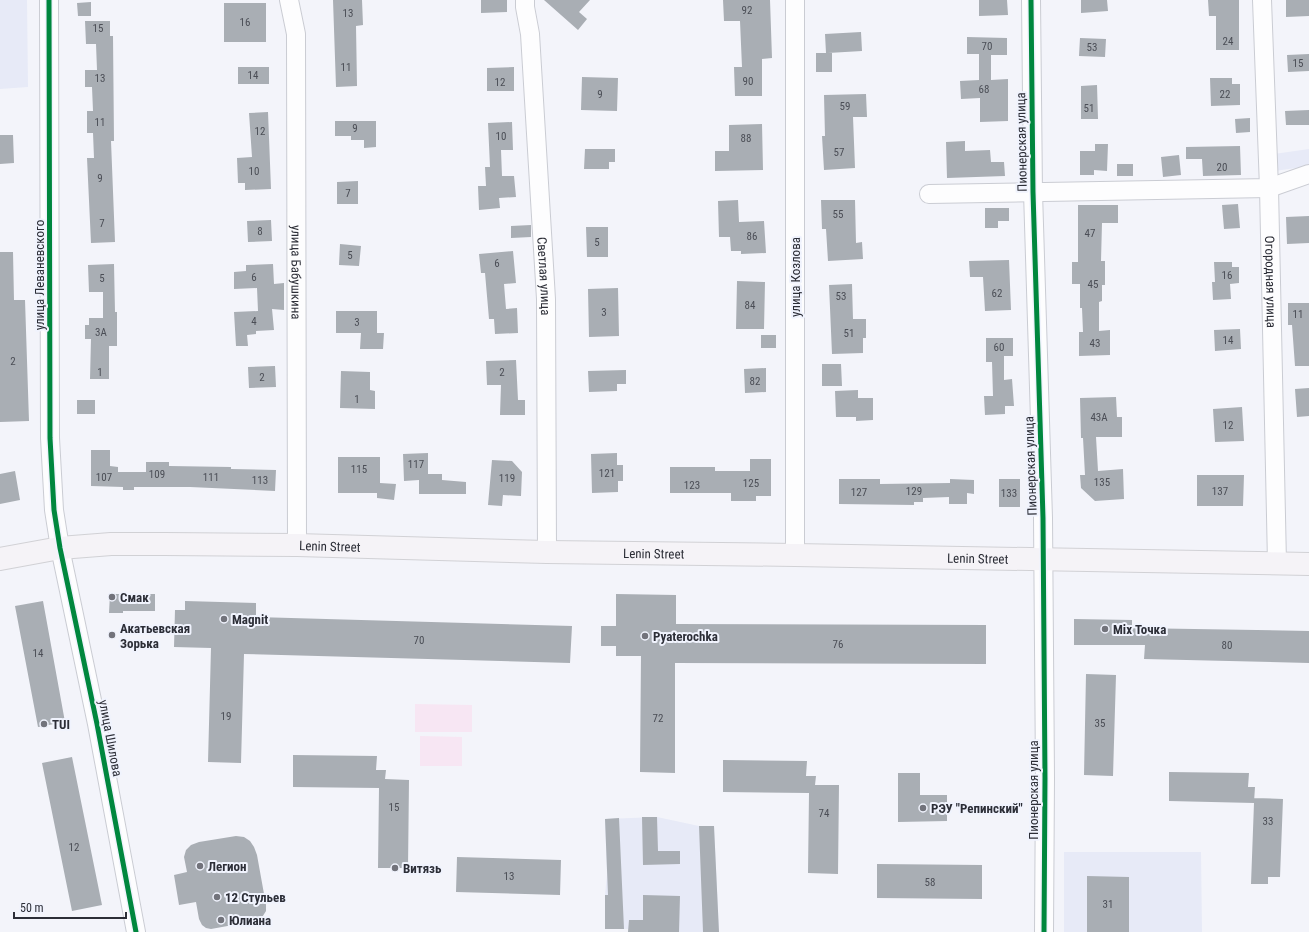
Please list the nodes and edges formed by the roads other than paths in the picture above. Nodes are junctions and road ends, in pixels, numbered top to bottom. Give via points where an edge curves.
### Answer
1 (49, 0) edge
2 (289, 0) edge
3 (525, 0) edge
4 (795, 0) edge
5 (1030, 0) edge
6 (1262, 0) edge
7 (1309, 174) edge
8 (1269, 188) junction
9 (1033, 192) junction
10 (929, 194) dead end
11 (297, 545) junction
12 (60, 548) junction
13 (547, 552) junction
14 (795, 554) junction
15 (0, 559) edge
16 (1043, 559) junction
17 (1277, 563) junction
18 (1309, 564) edge
19 (136, 932) edge
20 (1044, 932) edge

1 - 12 street, улица Леваневского via 50,438 54,510
2 - 11 street, улица Бабушкина via 296,34
3 - 13 street, Светлая улица via 524,7 530,34 546,299
4 - 14 street, улица Козлова
5 - 9 street, Пионерская улица
6 - 8 street, Огородная улица
7 - 8 street
8 - 9 street
8 - 17 street, Огородная улица
9 - 10 street
9 - 16 street, Пионерская улица
11 - 12 main road, Lenin Street via 111,544
11 - 13 main road, Lenin Street
12 - 15 main road, Lenin Street
12 - 19 street, улица Шилова via 99,731
13 - 14 main road, Lenin Street
14 - 16 main road, Lenin Street
16 - 17 main road, Lenin Street
16 - 20 street, Пионерская улица
17 - 18 main road, Lenin Street

